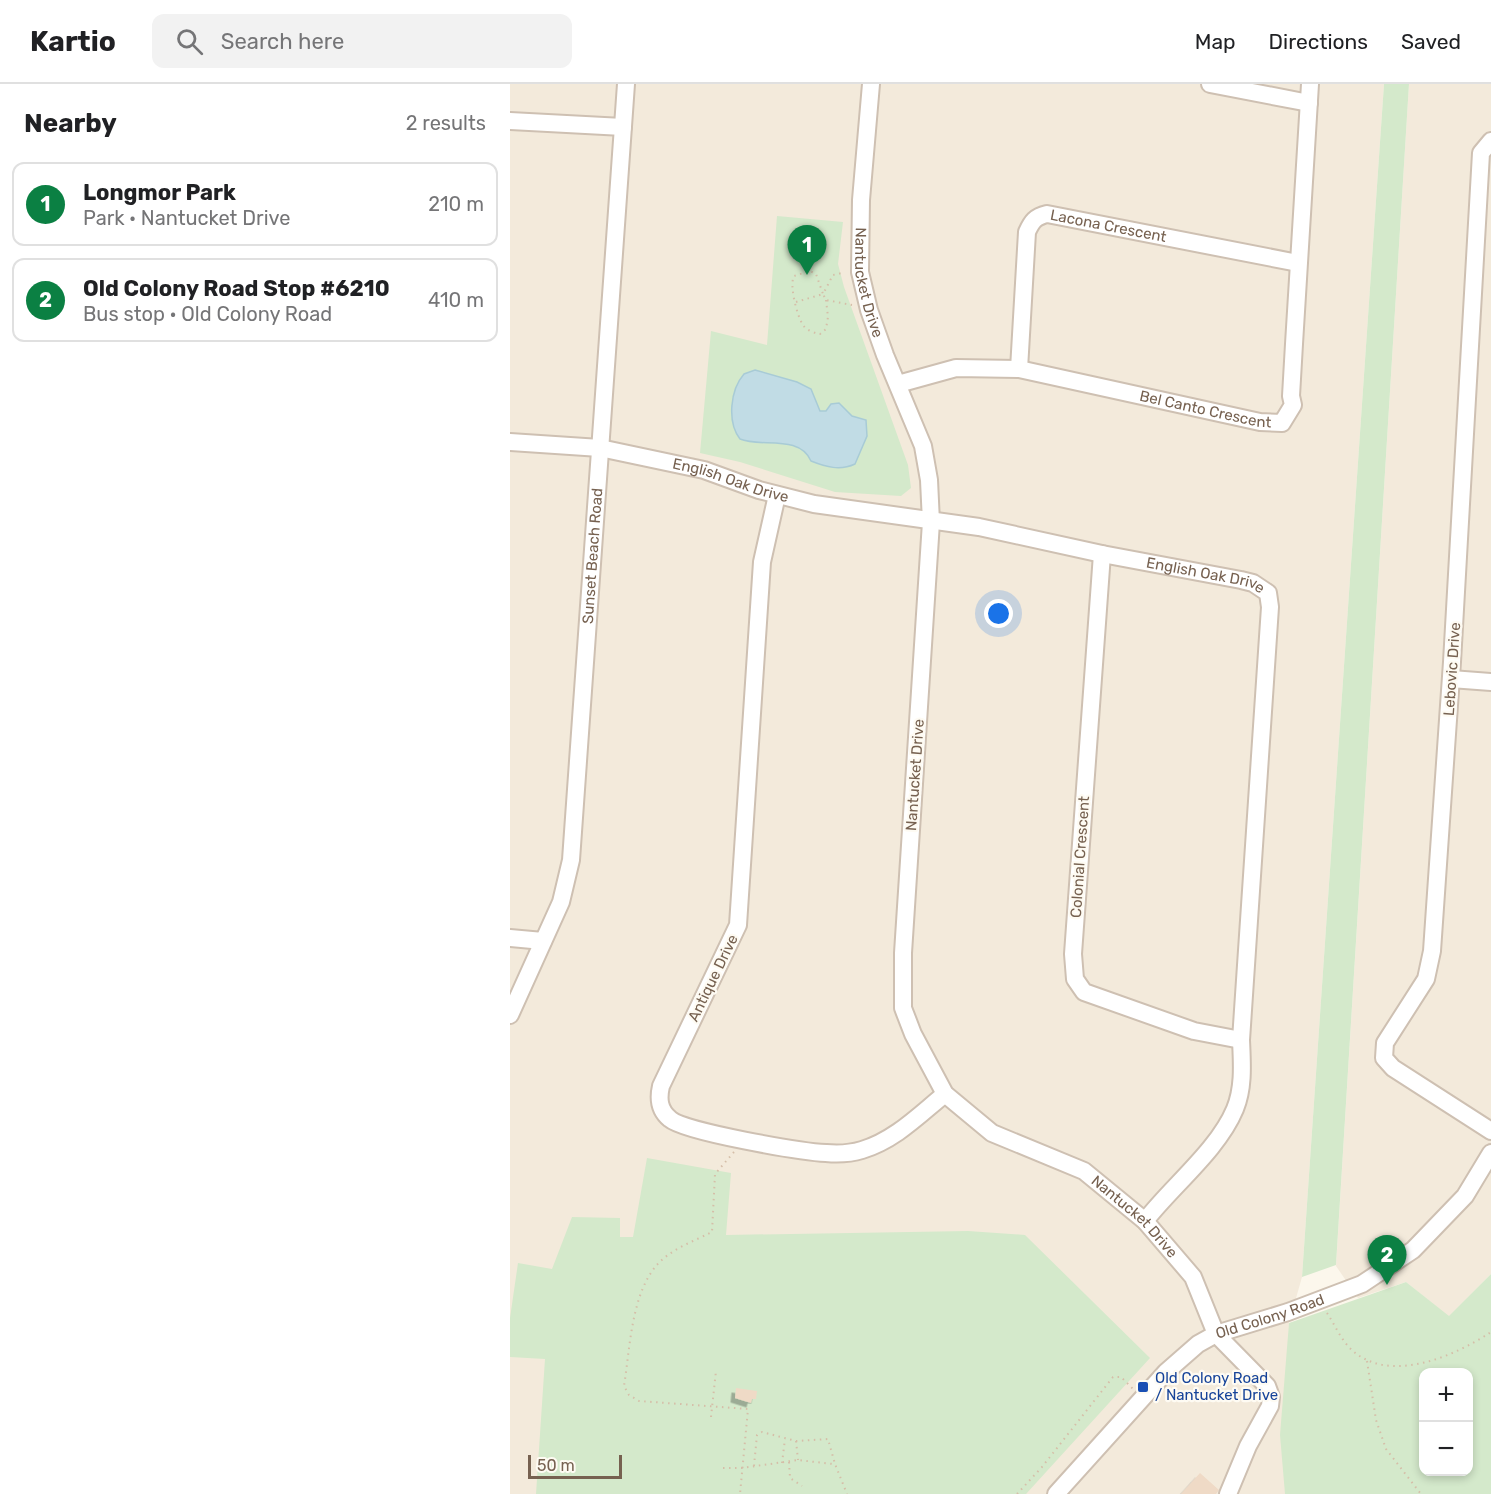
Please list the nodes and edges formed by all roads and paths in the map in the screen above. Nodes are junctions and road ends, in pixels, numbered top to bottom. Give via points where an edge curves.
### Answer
1 (626, 84) edge
2 (871, 84) edge
3 (1210, 84) edge
4 (1310, 84) edge
5 (1308, 103) junction
6 (510, 121) edge
7 (623, 127) junction
8 (1491, 141) edge
9 (1298, 263) junction
10 (843, 273) dead end
11 (823, 294) junction
12 (826, 300) junction
13 (796, 302) junction
14 (852, 305) dead end
15 (1019, 369) junction
16 (898, 384) junction
17 (510, 442) edge
18 (600, 448) junction
19 (777, 495) junction
20 (931, 522) junction
21 (1102, 554) junction
22 (1451, 679) junction
23 (1491, 682) edge
24 (510, 938) edge
25 (543, 941) junction
26 (510, 1016) edge
27 (1241, 1040) junction
28 (945, 1094) junction
29 (1491, 1131) edge
30 (745, 1141) junction
31 (1491, 1154) edge
32 (1144, 1221) junction
33 (1319, 1300) junction
34 (1491, 1332) edge
35 (1216, 1334) junction
36 (1367, 1360) junction
37 (716, 1371) dead end
38 (1143, 1398) junction
39 (713, 1404) junction
40 (711, 1417) dead end
41 (785, 1439) junction
42 (796, 1441) junction
43 (798, 1460) junction
44 (789, 1462) junction
45 (782, 1463) junction
46 (835, 1464) junction
47 (754, 1466) junction
48 (723, 1468) dead end
49 (742, 1468) junction
50 (802, 1486) dead end
51 (740, 1494) edge
52 (848, 1494) edge
53 (1017, 1494) edge
54 (1056, 1494) edge
55 (1228, 1494) edge
56 (1421, 1494) edge

1 - 7 street, Sunset Beach Road
2 - 16 street, Nantucket Drive via 861,200 860,272 869,310
3 - 5 street
4 - 5 street, Bel Canto Crescent
5 - 9 street, Bel Canto Crescent
6 - 7 street
7 - 18 street, Sunset Beach Road
8 - 22 street, Lebovic Drive via 1481,153
9 - 15 street, Lacona Crescent via 1047,214 1038,216 1027,232
9 - 15 street, Bel Canto Crescent via 1293,405 1282,423 1260,422
10 - 11 path via 833,275
11 - 12 path
11 - 13 path
11 - 13 path via 816,274 802,272 791,281
12 - 13 path via 826,329 820,334 803,325
12 - 14 path
15 - 16 street, Bel Canto Crescent via 956,368
16 - 20 street, Nantucket Drive via 923,446
17 - 18 street, English Oak Drive
18 - 19 street, English Oak Drive via 704,470
18 - 25 street, Sunset Beach Road via 572,860 561,902
19 - 20 street, English Oak Drive via 844,510 899,514
19 - 30 street, Antique Drive via 762,562 738,925 659,1095 663,1111 671,1121
20 - 21 street, English Oak Drive via 979,527
20 - 28 street, Nantucket Drive via 902,981 903,1008
21 - 27 street, Colonial Crescent via 1073,954 1075,979 1084,992 1194,1031
21 - 27 street, English Oak Drive via 1254,583 1268,593
22 - 23 street
22 - 29 street, Lebovic Drive via 1432,951 1426,979 1386,1043 1384,1058
24 - 25 street
25 - 26 street, Sunset Beach Road
27 - 32 street, English Oak Drive via 1242,1075 1235,1108 1220,1137
28 - 30 street, Antique Drive via 883,1142 860,1150 826,1153
28 - 32 street, Nantucket Drive via 992,1133 1084,1171
30 - 39 path via 715,1174 712,1232 656,1266 636,1304 624,1386 639,1401
31 - 33 street, Old Colony Road via 1465,1196 1413,1250 1362,1284
32 - 35 street, Nantucket Drive via 1193,1277
33 - 35 street, Old Colony Road
33 - 36 path via 1351,1350
34 - 36 path via 1442,1357 1408,1366
35 - 38 street, Old Colony Road via 1180,1359
35 - 55 street via 1267,1386 1272,1399
36 - 56 path via 1376,1420 1386,1449
37 - 39 path
38 - 53 path via 1121,1377 1113,1377
38 - 54 street, Old Colony Road
39 - 40 path
39 - 49 path via 748,1409
41 - 42 path
41 - 45 path
41 - 47 path via 771,1433 757,1435
42 - 43 path
42 - 46 path via 828,1439
43 - 44 path
43 - 46 path
44 - 45 path
44 - 50 path via 790,1478
45 - 47 path
46 - 52 path
47 - 49 path
48 - 49 path
49 - 51 path

